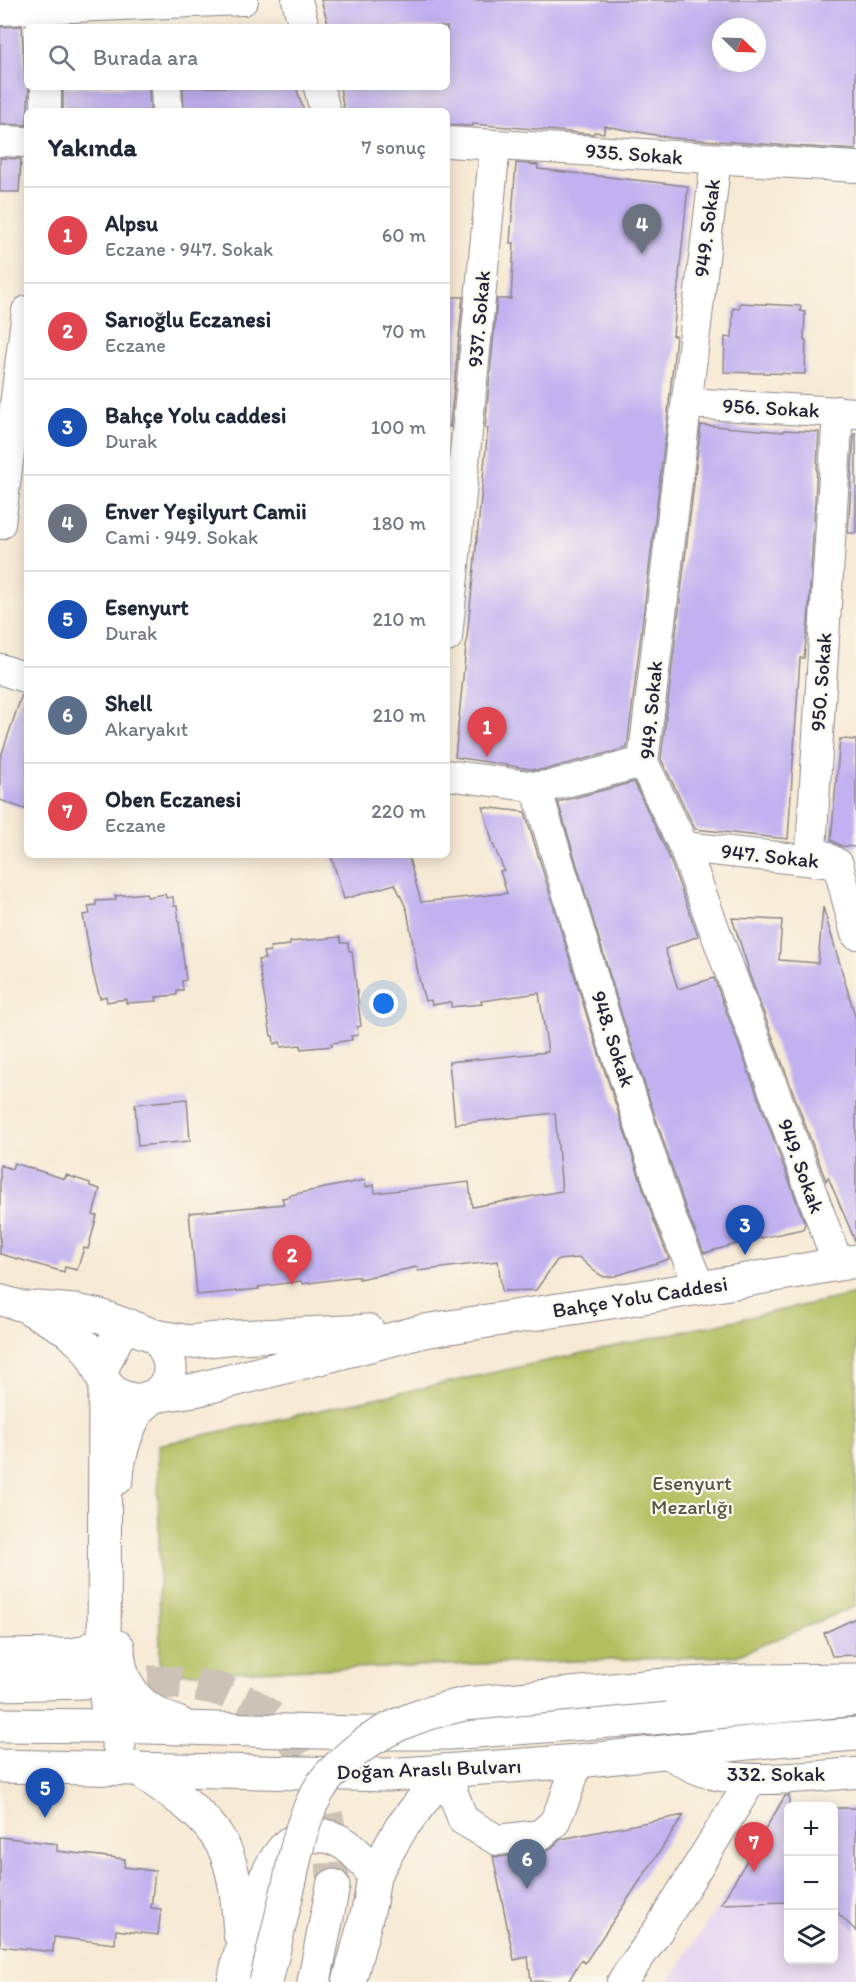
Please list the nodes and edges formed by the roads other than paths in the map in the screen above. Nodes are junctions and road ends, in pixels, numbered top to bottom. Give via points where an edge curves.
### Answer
1 (243, 0) edge
2 (297, 0) edge
3 (0, 10) edge
4 (45, 12) edge
5 (165, 15) edge
6 (303, 24) edge
7 (46, 90) edge
8 (166, 90) edge
9 (320, 90) edge
10 (46, 108) edge
11 (167, 108) edge
12 (324, 108) edge
13 (0, 141) edge
14 (24, 142) edge
15 (450, 142) edge
16 (495, 145) junction
17 (716, 159) junction
18 (856, 167) edge
19 (24, 335) edge
20 (687, 403) junction
21 (847, 412) edge
22 (14, 417) edge
23 (457, 450) edge
24 (0, 524) edge
25 (450, 581) edge
26 (0, 669) edge
27 (24, 677) edge
28 (643, 762) junction
29 (450, 775) edge
30 (536, 787) junction
31 (684, 847) junction
32 (847, 864) edge
33 (856, 934) edge
34 (847, 1263) edge
35 (700, 1288) junction
36 (14, 1304) edge
37 (142, 1331) junction
38 (424, 1331) junction
39 (105, 1383) junction
40 (154, 1396) junction
41 (104, 1641) junction
42 (0, 1656) edge
43 (856, 1680) edge
44 (84, 1682) tunnel mouth
45 (0, 1684) edge
46 (856, 1700) edge
47 (0, 1725) edge
48 (112, 1725) junction
49 (187, 1727) junction
50 (856, 1734) edge
51 (665, 1752) junction
52 (578, 1761) junction
53 (0, 1766) edge
54 (136, 1768) junction
55 (445, 1771) junction
56 (856, 1773) edge
57 (752, 1779) junction
58 (375, 1875) junction
59 (333, 1886) tunnel mouth
60 (241, 1947) junction
61 (234, 1982) edge
62 (266, 1982) edge
63 (314, 1982) edge
64 (349, 1982) edge
65 (622, 1982) edge

1 - 5 street
2 - 6 street
3 - 4 street
4 - 5 street
7 - 10 street
8 - 11 street
9 - 12 street
13 - 14 street
15 - 16 street, 935. Sokak
16 - 17 street, 935. Sokak
16 - 23 street, 937. Sokak
17 - 18 street, 935. Sokak
17 - 20 street, 949. Sokak
19 - 22 street
20 - 21 street, 956. Sokak
20 - 28 street, 949. Sokak
21 - 32 street, 950. Sokak via 810,849
22 - 24 street
23 - 25 street, 937. Sokak
26 - 27 street
28 - 30 street
28 - 31 street, 949. Sokak
29 - 30 street
30 - 35 street, 948. Sokak via 606,1022 666,1205
31 - 32 street, 947. Sokak
31 - 34 street, 949. Sokak
32 - 33 street
34 - 35 main road, Bahçe Yolu Caddesi
35 - 38 main road, Bahçe Yolu Caddesi
36 - 37 main road, Bahçe Yolu Caddesi via 75,1311
36 - 39 main road, Bahçe Yolu Caddesi via 68,1330 86,1347
37 - 38 main road, Bahçe Yolu Caddesi via 189,1342 352,1331
37 - 39 main road via 117,1337 101,1370
37 - 40 main road via 163,1345 169,1359 166,1384
38 - 40 main road, Bahçe Yolu Caddesi via 195,1390
39 - 40 main road, Bahçe Yolu Caddesi via 130,1400
39 - 41 main road
40 - 49 main road via 138,1411 118,1464 118,1661 128,1689 145,1707
41 - 42 main road via 73,1654
41 - 48 main road via 104,1677
43 - 62 main road, bridge via 664,1685 465,1704 401,1722 356,1750 322,1784 309,1808
44 - 45 main road
46 - 49 main road, Doğan Araslı Bulvarı via 448,1733
47 - 48 main road, Doğan Araslı Bulvarı
48 - 49 main road, Doğan Araslı Bulvarı
48 - 54 main road via 120,1748
50 - 51 main road, Doğan Araslı Bulvarı
51 - 52 main road, Doğan Araslı Bulvarı
51 - 57 street, 332. Sokak via 701,1771
52 - 55 main road, Doğan Araslı Bulvarı
52 - 55 street via 554,1823 540,1835 497,1840 463,1820
53 - 54 main road, Doğan Araslı Bulvarı
54 - 55 main road, Doğan Araslı Bulvarı via 389,1775
54 - 60 main road via 177,1797 222,1844 238,1899
55 - 58 main road via 401,1828
56 - 57 street, 332. Sokak
57 - 65 street
58 - 60 main road via 348,1846 330,1837 314,1834 291,1842 260,1890
58 - 64 main road
59 - 63 main road
60 - 61 main road

